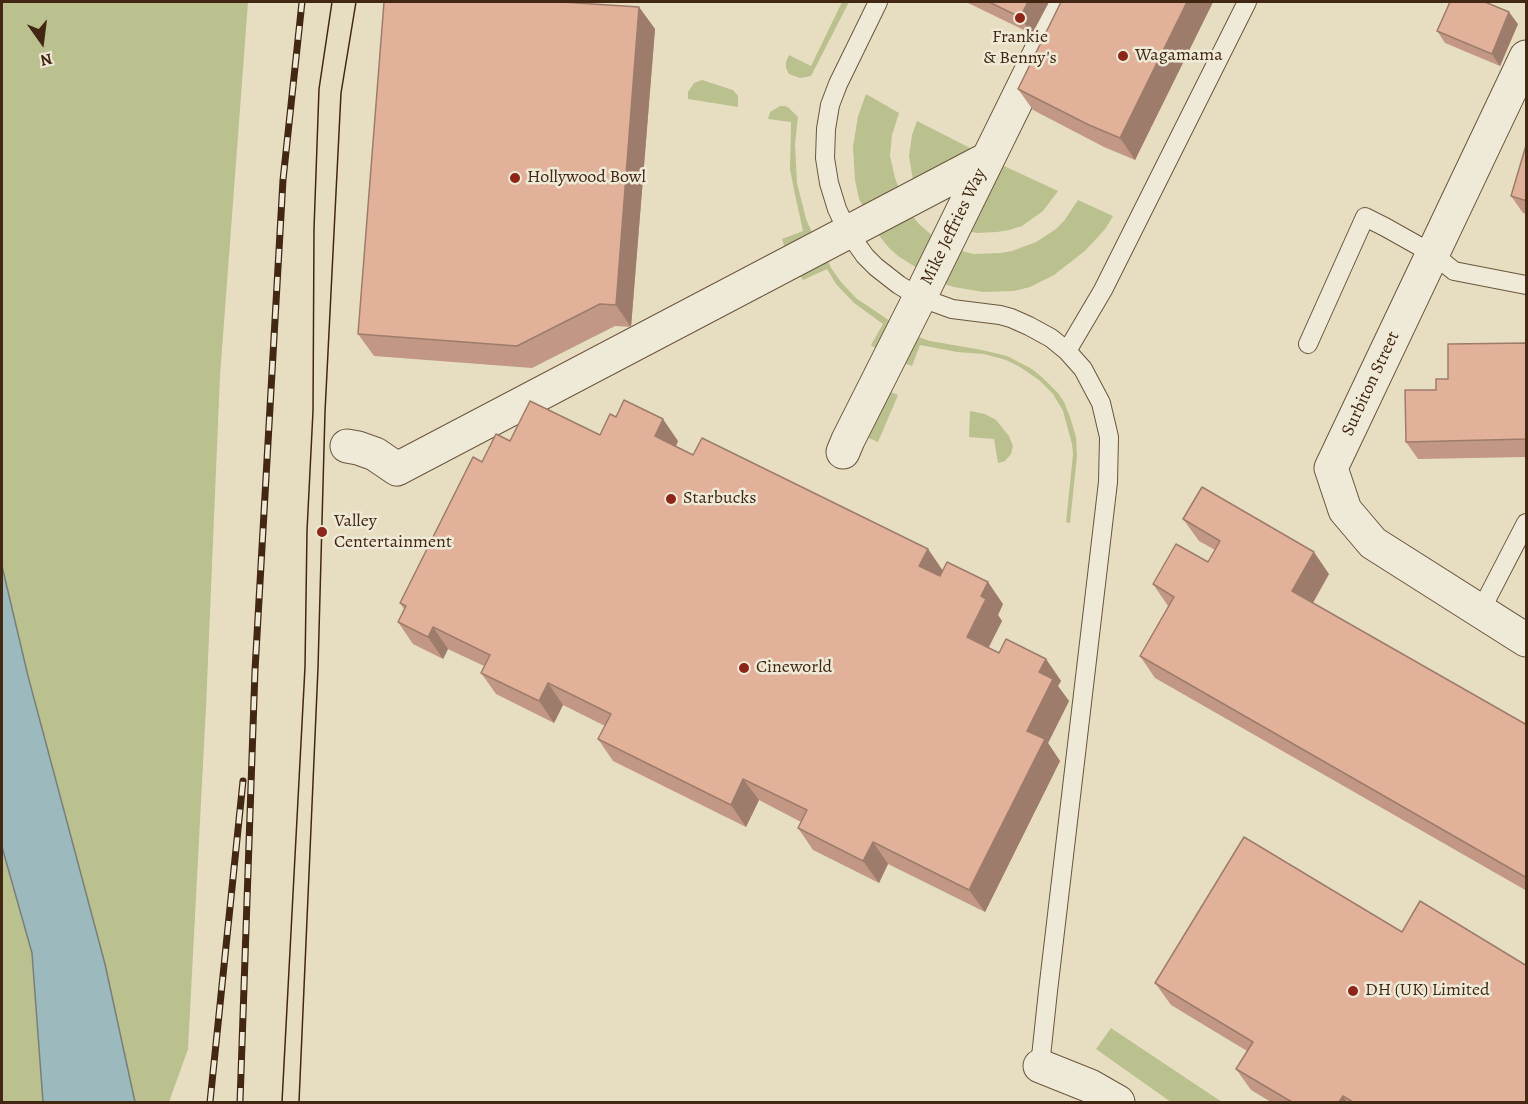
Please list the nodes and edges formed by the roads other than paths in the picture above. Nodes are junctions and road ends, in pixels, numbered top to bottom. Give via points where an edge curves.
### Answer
1 (878, 2) edge
2 (1065, 2) edge
3 (1247, 2) edge
4 (1524, 70) edge
5 (987, 159) junction
6 (848, 232) junction
7 (1433, 254) junction
8 (1527, 285) edge
9 (919, 297) junction
10 (1308, 344) dead end
11 (1067, 351) junction
12 (347, 446) dead end
13 (843, 452) dead end
14 (1527, 523) edge
15 (1481, 610) junction
16 (1527, 640) edge
17 (1040, 1066) joint
18 (1118, 1102) edge

1 - 6 lane via 838,84 826,129 829,183
2 - 5 street, Mike Jeffries Way
3 - 11 lane via 1103,290
4 - 7 street, Surbiton Street
5 - 6 street
5 - 9 street, Mike Jeffries Way
6 - 9 lane via 876,267
6 - 12 street via 397,469 375,454
7 - 8 lane via 1454,271
7 - 10 lane via 1365,217
7 - 15 street, Surbiton Street via 1331,468 1346,510 1372,543
9 - 11 lane via 952,309 1021,322
9 - 13 street, Mike Jeffries Way
11 - 17 lane via 1083,369 1101,404 1109,457
14 - 15 lane
15 - 16 street, Surbiton Street
17 - 18 street

